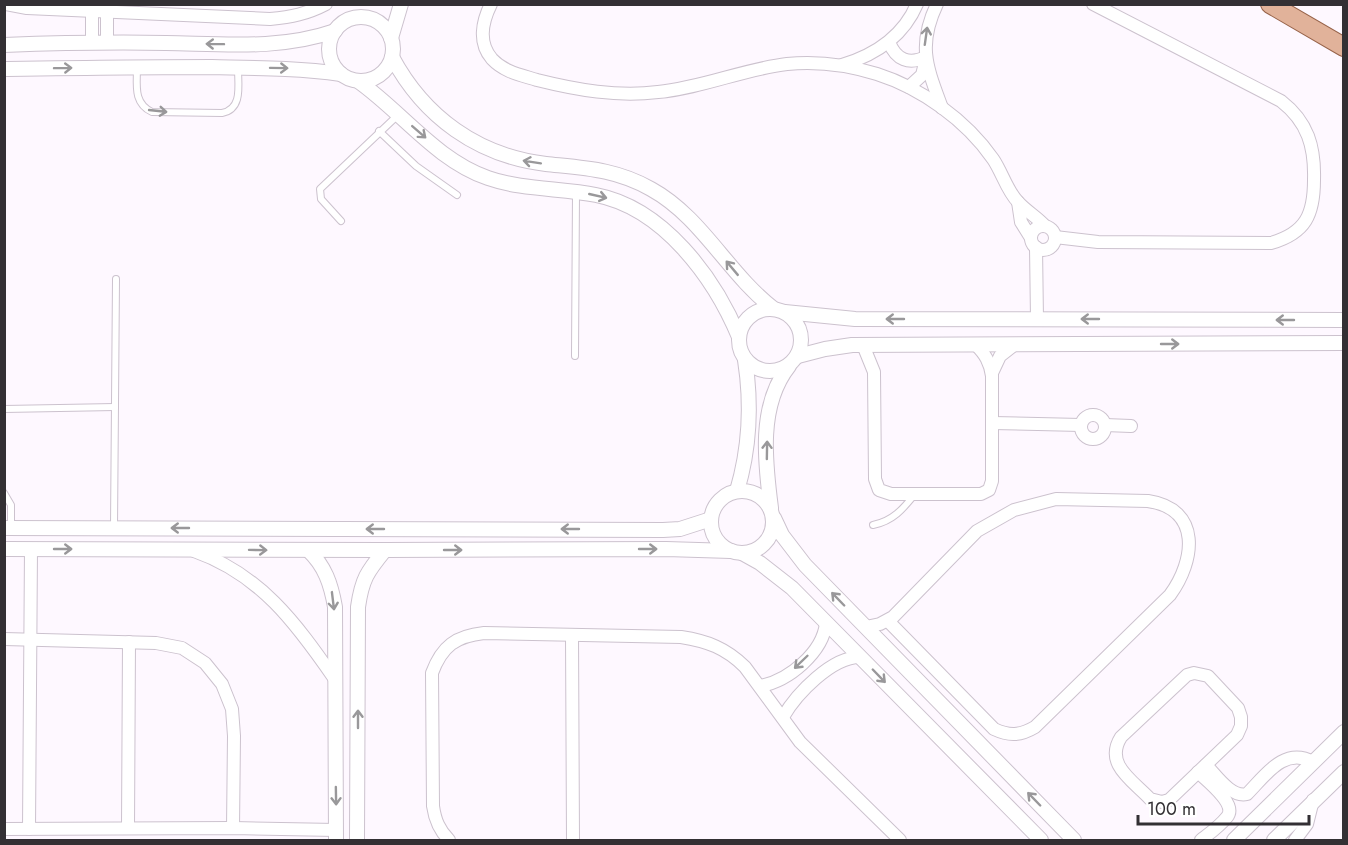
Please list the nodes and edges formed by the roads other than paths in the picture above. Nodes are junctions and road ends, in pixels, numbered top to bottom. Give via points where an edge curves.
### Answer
1 (6, 4) edge
2 (326, 4) edge
3 (366, 4) edge
4 (401, 4) edge
5 (491, 4) edge
6 (917, 4) edge
7 (937, 4) edge
8 (1093, 4) edge
9 (1270, 4) edge
10 (92, 8) edge
11 (107, 8) edge
12 (350, 19) junction
13 (335, 31) junction
14 (391, 38) junction
15 (92, 42) junction
16 (107, 42) junction
17 (890, 42) junction
18 (4, 45) edge
19 (1344, 47) edge
20 (392, 57) junction
21 (926, 57) junction
22 (842, 65) junction
23 (137, 66) junction
24 (238, 68) junction
25 (4, 69) edge
26 (341, 74) junction
27 (878, 74) junction
28 (358, 81) junction
29 (909, 87) junction
30 (942, 108) junction
31 (398, 114) junction
32 (380, 131) junction
33 (457, 132) junction
34 (440, 151) junction
35 (576, 192) junction
36 (457, 195) dead end
37 (1018, 202) junction
38 (341, 220) dead end
39 (1045, 226) junction
40 (1055, 237) junction
41 (1034, 243) junction
42 (116, 279) dead end
43 (780, 310) junction
44 (1037, 320) junction
45 (1337, 320) edge
46 (739, 337) junction
47 (1337, 343) edge
48 (862, 345) junction
49 (884, 345) junction
50 (976, 345) junction
51 (1014, 345) junction
52 (575, 356) dead end
53 (745, 360) junction
54 (794, 361) junction
55 (873, 372) junction
56 (992, 373) junction
57 (115, 407) junction
58 (4, 409) edge
59 (992, 423) junction
60 (1081, 425) junction
61 (1105, 425) junction
62 (1131, 426) dead end
63 (736, 491) junction
64 (4, 493) edge
65 (916, 494) junction
66 (772, 513) junction
67 (711, 519) junction
68 (873, 525) dead end
69 (8, 528) edge
70 (114, 528) junction
71 (4, 549) edge
72 (31, 549) junction
73 (187, 549) junction
74 (308, 550) junction
75 (385, 550) junction
76 (737, 552) junction
77 (891, 620) junction
78 (826, 623) junction
79 (866, 627) junction
80 (572, 636) junction
81 (4, 639) edge
82 (30, 640) junction
83 (129, 642) junction
84 (885, 647) junction
85 (860, 657) junction
86 (334, 678) junction
87 (760, 686) junction
88 (783, 717) junction
89 (1344, 732) edge
90 (1312, 762) junction
91 (1202, 769) junction
92 (1344, 772) edge
93 (1313, 800) junction
94 (128, 828) junction
95 (233, 828) junction
96 (4, 829) edge
97 (29, 829) junction
98 (336, 835) edge
99 (357, 840) edge
100 (449, 840) edge
101 (573, 840) edge
102 (900, 840) edge
103 (1041, 840) edge
104 (1074, 840) edge
105 (1201, 840) edge
106 (1234, 840) edge
107 (1274, 840) edge
108 (1295, 840) edge

1 - 10 street via 27,8
2 - 11 street via 309,13 270,19
3 - 12 street
4 - 14 street
5 - 22 street via 482,33 492,59 515,74 581,91 650,93 777,66
6 - 17 street via 906,25
21 -> 7 street via 926,35
8 - 40 street via 1291,109 1311,140 1314,197 1305,222 1296,232 1271,243 1098,242
9 - 19 main road
10 - 11 street
10 - 15 street
11 - 16 street
12 - 13 street
12 - 14 street via 369,18 386,29
13 -> 16 street via 301,41 266,45
13 - 26 street via 329,49
14 - 20 street
15 - 16 street
15 - 18 street
17 - 21 street via 899,58 908,62
17 - 22 street
17 - 27 street via 881,57
20 - 28 street via 383,73
20 - 33 street via 419,99
21 - 29 street via 922,75
21 - 30 street
22 - 27 street
23 - 24 street
23 -> 24 lane via 139,102 152,112 230,112 238,99
25 -> 23 street
24 -> 26 street via 295,68
26 - 28 street
27 - 29 street
28 - 31 street
29 - 30 street
30 - 37 street via 984,147
31 - 32 lane
31 -> 34 street
32 - 36 lane via 416,166
32 - 38 lane via 320,189 321,199
33 - 34 street
43 -> 33 street via 748,287 689,218 653,190 610,172 499,154
34 - 35 street via 489,179
35 -> 46 street via 618,201 671,235 716,291
35 - 52 lane
37 - 39 street
37 - 41 street via 1021,222
39 - 40 street
39 - 41 street via 1035,229
40 - 41 street via 1046,249
41 - 44 street
42 - 57 lane
44 -> 43 street via 855,319
43 - 46 street via 761,310 750,315
43 - 54 street via 795,321 801,332 802,344
45 -> 44 street
45 - 47 street
46 - 53 street
51 -> 47 street
48 - 49 street
48 - 54 street via 825,348
48 - 55 street
49 - 50 street
49 - 55 street
50 - 51 street
50 - 56 street via 987,357
51 - 56 street via 1000,356
53 - 54 street via 766,372 779,371
53 - 63 street via 749,435
66 -> 54 street via 766,463 769,412 775,387
55 - 65 street via 876,485 885,493
56 - 59 street
57 - 58 lane
57 - 70 lane
59 - 60 street
59 - 65 street via 989,490 981,494
60 - 61 street via 1085,417 1093,415
60 - 61 street via 1083,433 1093,439 1101,436
61 - 62 street
63 - 66 street via 757,494
63 - 67 street via 719,501
64 - 69 lane via 11,505
65 - 68 lane via 898,514
66 - 76 street via 773,529 762,547
79 -> 66 street via 805,566
67 -> 70 street via 663,530
67 - 76 street via 716,538
69 - 70 street
71 - 72 street
72 -> 73 street
72 - 82 street
73 -> 74 street
73 - 86 street via 212,557 260,588 300,629
74 - 75 street
74 -> 86 street via 319,560 332,591
75 -> 76 street
99 -> 75 street via 358,607 366,574
76 - 78 street via 776,575
77 - 77 street via 994,729 1015,735 1025,733 1170,595 1187,562 1187,528 1181,517 1161,502 1056,499 1028,505 978,531
77 - 79 street
77 - 84 street
78 - 85 street
78 -> 87 street via 821,641 802,663 780,680
79 - 84 street
80 - 87 street via 700,640 735,657
80 - 100 street via 470,634 457,639 437,660 431,688 433,806 440,830
80 - 101 street
81 - 82 street
82 - 83 street
82 - 97 street
83 - 94 street
83 - 95 street via 182,648 205,663 222,684 232,709
104 -> 84 street
85 - 88 street via 836,663 798,697
85 -> 103 street
86 -> 98 street
87 - 88 street
88 - 102 street via 800,741
89 - 90 street
90 - 91 street via 1300,757 1284,759 1243,795 1234,793
90 - 106 street
91 - 91 street via 1168,800 1155,802 1117,764 1114,754 1121,737 1187,675 1194,673 1208,676 1238,708 1241,717 1237,735
91 - 105 street via 1230,808 1228,817
92 - 93 street
93 - 107 street
93 - 108 street via 1307,824
94 - 95 street
94 - 97 street
95 - 98 street
96 - 97 street

